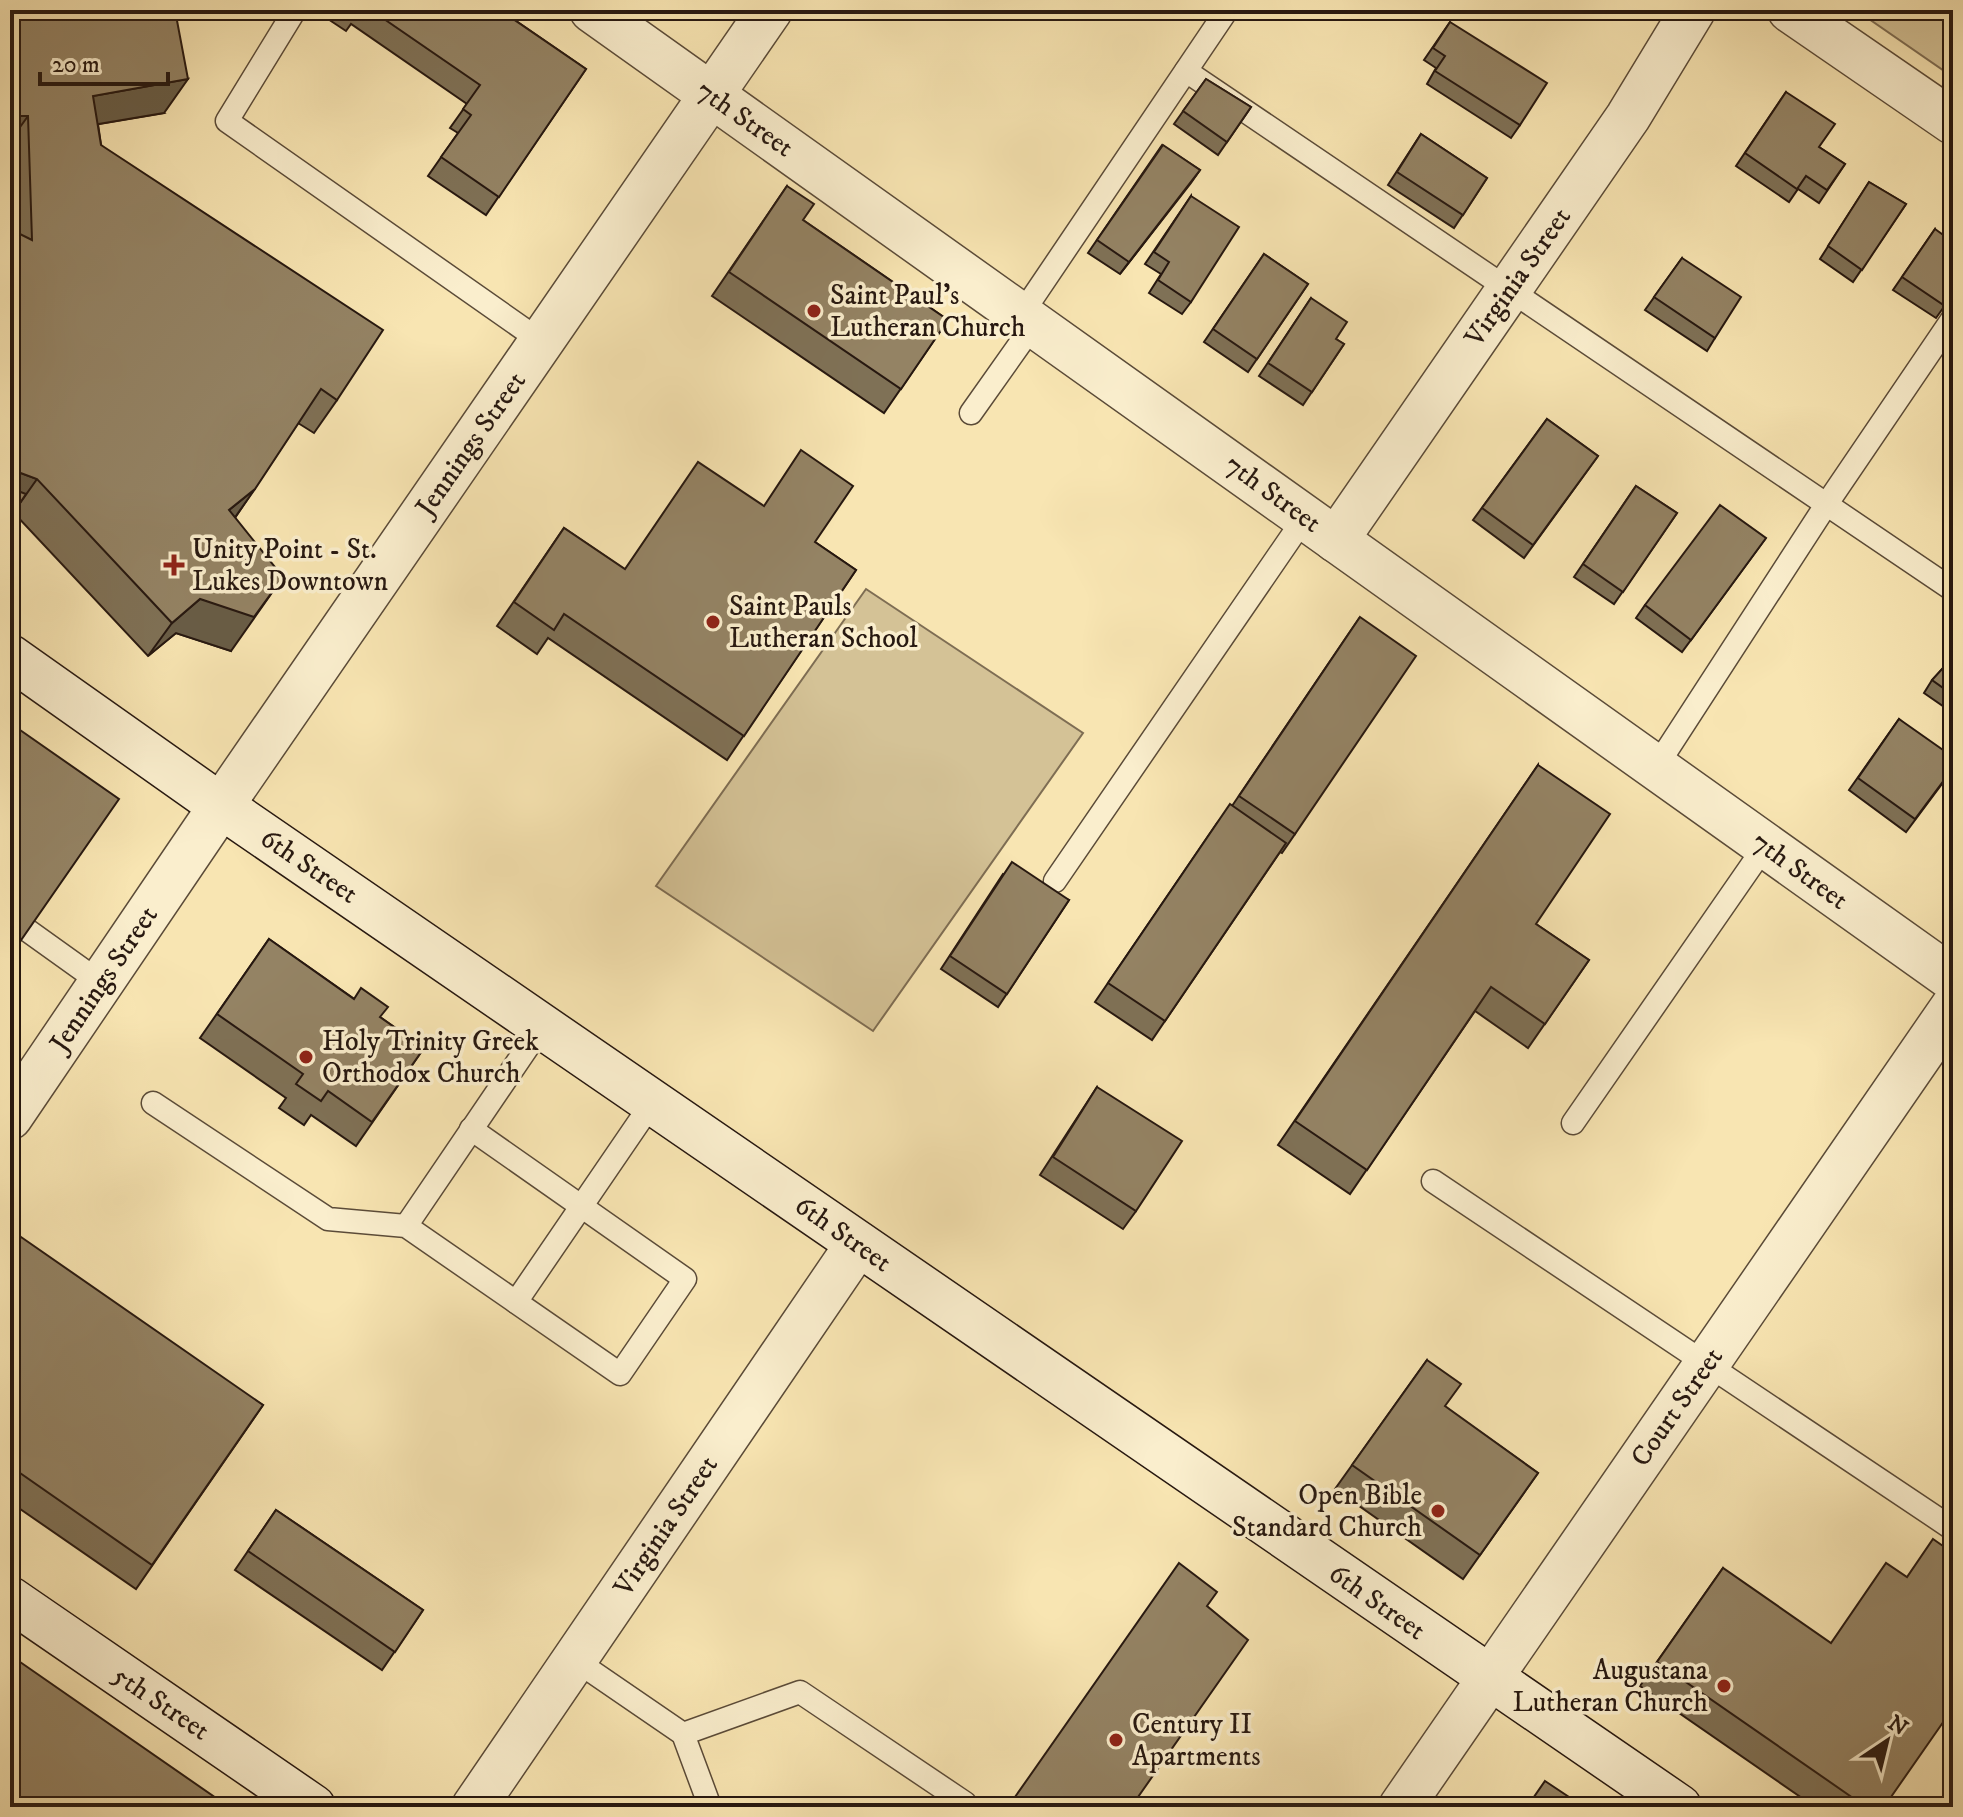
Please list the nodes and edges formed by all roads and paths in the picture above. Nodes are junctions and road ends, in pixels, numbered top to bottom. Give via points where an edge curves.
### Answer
1 (295, 10) edge
2 (592, 10) edge
3 (770, 10) edge
4 (1227, 10) edge
5 (1693, 10) edge
6 (1790, 10) edge
7 (1186, 71) junction
8 (712, 95) junction
9 (1953, 122) edge
10 (1510, 290) junction
11 (1953, 318) edge
12 (1028, 320) junction
13 (542, 342) junction
14 (971, 413) dead end
15 (1826, 505) junction
16 (1321, 529) junction
17 (1953, 590) edge
18 (10, 657) edge
19 (1656, 767) junction
20 (221, 806) junction
21 (1765, 846) junction
22 (1055, 881) dead end
23 (27, 930) edge
24 (1953, 979) edge
25 (101, 983) junction
26 (1953, 1007) edge
27 (542, 1026) junction
28 (153, 1103) dead end
29 (652, 1103) junction
30 (10, 1117) edge
31 (1573, 1123) dead end
32 (471, 1129) junction
33 (1433, 1181) dead end
34 (581, 1207) junction
35 (406, 1226) junction
36 (858, 1244) junction
37 (516, 1302) junction
38 (1706, 1364) junction
39 (1953, 1529) edge
40 (10, 1599) edge
41 (575, 1660) junction
42 (1489, 1679) junction
43 (683, 1734) junction
44 (966, 1806) edge
45 (313, 1807) edge
46 (474, 1807) edge
47 (713, 1807) edge
48 (1401, 1807) edge
49 (1679, 1807) edge

1 - 13 lane via 227,121
2 - 8 street, 7th Street
3 - 8 street, Jennings Street
4 - 7 lane
5 - 10 street, Virginia Street via 1628,117
6 - 9 street
7 - 10 lane
7 - 12 lane
8 - 12 street, 7th Street
8 - 13 street, Jennings Street
10 - 15 lane
10 - 16 street, Virginia Street
11 - 15 lane
12 - 14 lane
12 - 16 street, 7th Street
13 - 20 street, Jennings Street
15 - 17 lane
15 - 19 lane
16 - 19 street, 7th Street
16 - 22 lane
18 - 20 street, 6th Street
19 - 21 street, 7th Street
20 - 25 street, Jennings Street
20 - 27 street, 6th Street
21 - 24 street, 7th Street
21 - 31 lane
23 - 25 lane
25 - 30 street, Jennings Street
26 - 38 street, Court Street
27 - 29 street, 6th Street
27 - 32 lane
28 - 35 lane via 328,1219
29 - 34 lane
29 - 36 street, 6th Street
32 - 34 lane
32 - 35 lane
33 - 38 lane
34 - 37 lane
34 - 37 lane via 685,1279 620,1374
35 - 37 lane
36 - 41 street, Virginia Street
36 - 42 street, 6th Street
38 - 39 lane
38 - 42 street, Court Street
40 - 45 street, 5th Street
41 - 43 lane
41 - 46 street, Virginia Street
42 - 48 street, Court Street
42 - 49 street, 6th Street
43 - 44 lane via 800,1692
43 - 47 lane

